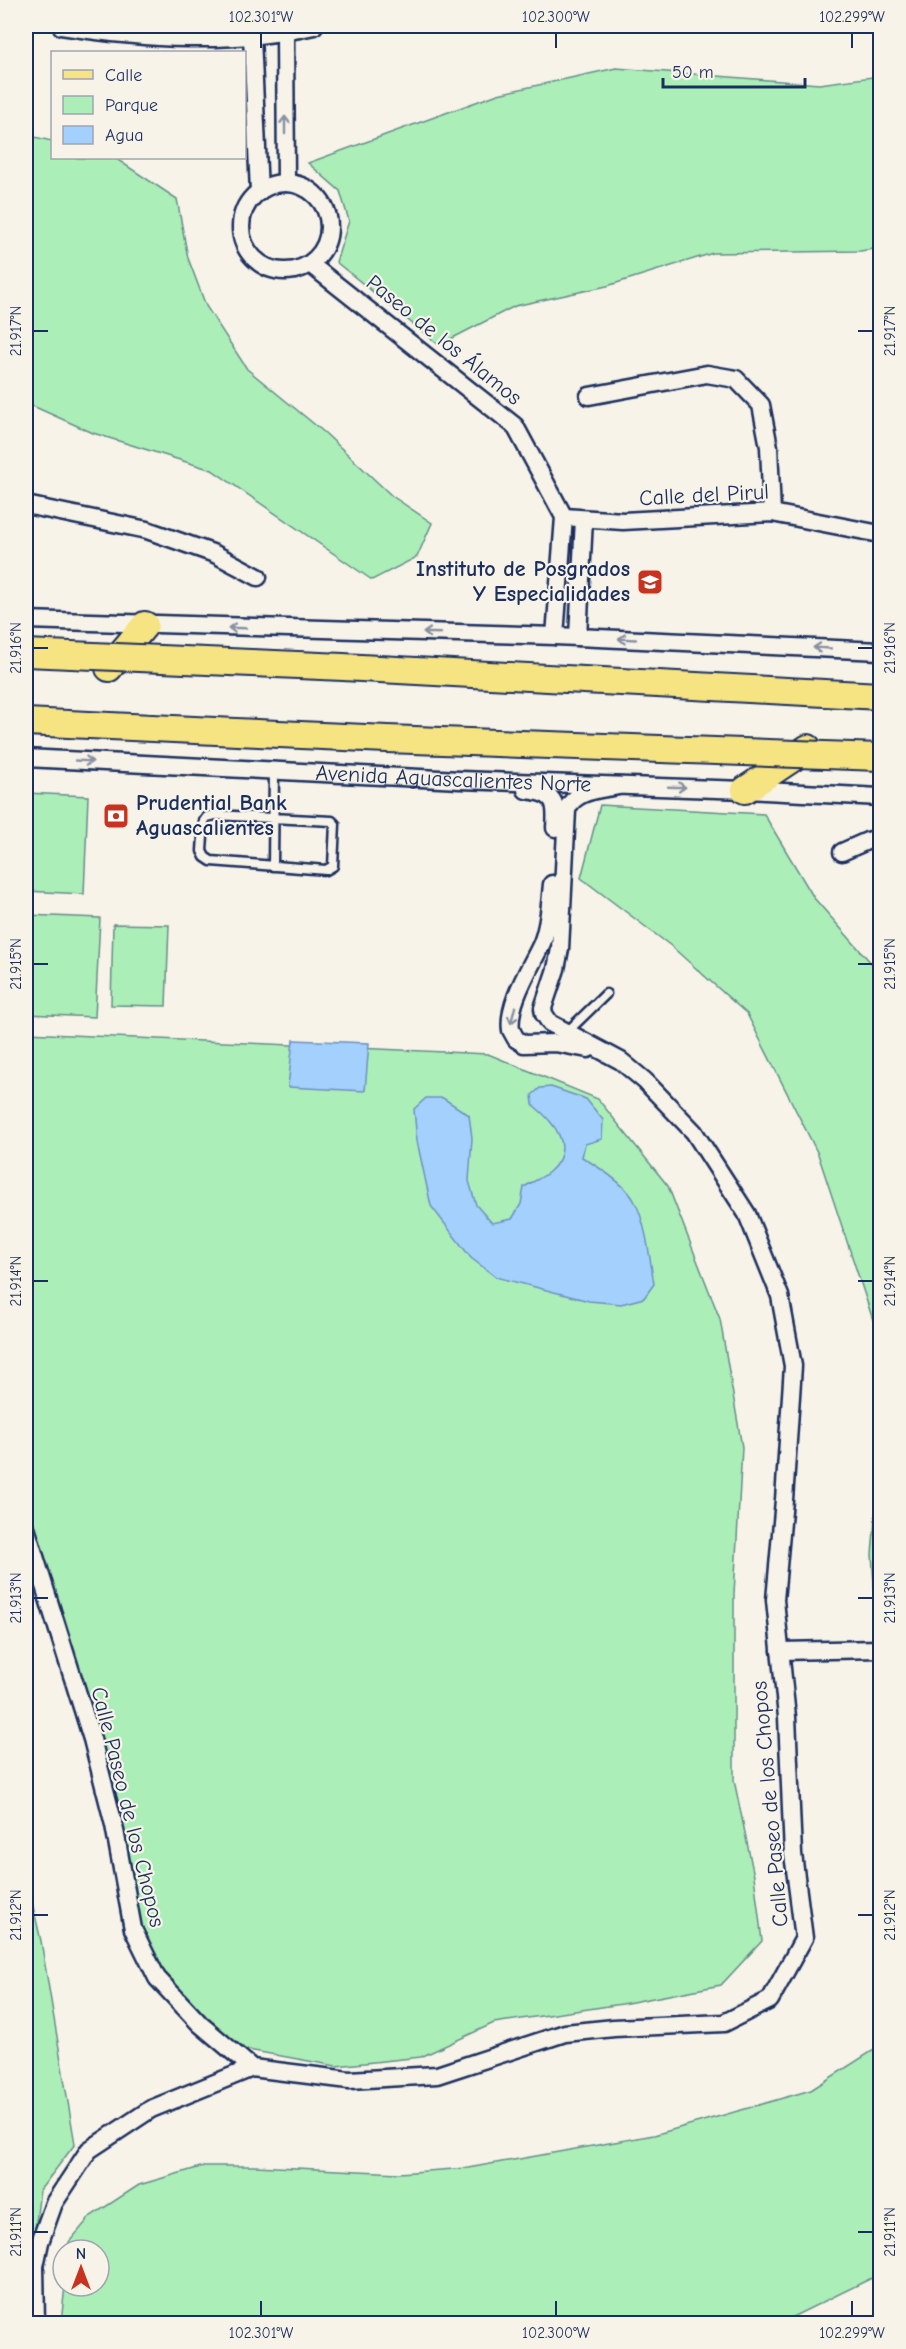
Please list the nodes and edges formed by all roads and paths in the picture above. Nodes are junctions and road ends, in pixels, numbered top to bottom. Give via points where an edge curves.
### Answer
1 (61, 26) edge
2 (315, 26) edge
3 (282, 29) edge
4 (254, 31) edge
5 (286, 183) junction
6 (259, 192) junction
7 (310, 264) junction
8 (590, 396) dead end
9 (26, 505) edge
10 (772, 513) junction
11 (564, 517) junction
12 (584, 519) junction
13 (880, 534) edge
14 (258, 577) dead end
15 (26, 620) edge
16 (146, 625) junction
17 (555, 636) junction
18 (578, 637) junction
19 (880, 651) edge
20 (26, 653) edge
21 (26, 664) edge
22 (109, 668) junction
23 (880, 696) edge
24 (880, 703) edge
25 (26, 720) edge
26 (808, 748) junction
27 (880, 752) edge
28 (26, 758) edge
29 (880, 758) edge
30 (274, 770) junction
31 (460, 780) junction
32 (618, 786) junction
33 (745, 789) junction
34 (880, 797) edge
35 (273, 817) junction
36 (880, 838) edge
37 (842, 852) dead end
38 (273, 866) junction
39 (606, 994) dead end
40 (567, 1032) junction
41 (604, 1052) junction
42 (26, 1528) edge
43 (880, 1649) edge
44 (780, 1651) junction
45 (252, 2068) junction
46 (36, 2324) edge

1 - 4 street via 173,39
2 - 3 street
3 - 4 street
5 -> 3 street
4 - 6 street
5 - 6 street
5 - 7 street via 304,187 319,198 328,214 329,232 323,250
6 - 7 street via 247,204 241,220 242,237 249,253 261,265 278,271 295,271
7 - 11 street, Paseo de los Álamos via 515,426
8 - 10 street via 707,374 736,379 761,405 769,447
9 - 14 street via 147,530 215,554
10 - 12 street, Calle del Pirul via 623,522
10 - 13 street, Calle del Pirul
11 - 12 street, Calle del Pirul
11 - 17 street
12 - 18 street
15 - 16 street
17 -> 16 street
16 - 22 main road
17 - 18 street
19 -> 18 street
20 - 23 main road, bridge
21 - 22 main road
22 - 24 main road
25 - 26 main road, Avenida Aguascalientes Norte
25 - 29 main road, bridge via 387,740
26 - 27 main road, Avenida Aguascalientes Norte
26 - 33 main road
28 -> 30 street, Avenida Aguascalientes Norte
30 - 31 street, Avenida Aguascalientes Norte
30 - 35 lane
31 - 32 street, Avenida Aguascalientes Norte
31 -> 41 street, Calle Paseo de los Chopos via 480,786 538,791 554,802 548,924 517,997 511,1030 524,1044 555,1043
32 -> 33 street, Avenida Aguascalientes Norte
32 - 40 street, Calle Paseo de los Chopos via 580,795 567,810 560,950 543,1008 550,1023
33 - 34 street, Avenida Aguascalientes Norte
35 - 38 lane
35 - 38 lane via 328,819 335,824 330,869
35 - 38 lane via 207,817 202,851 211,861
36 - 37 street
39 - 40 lane
40 - 41 street, Calle Paseo de los Chopos
41 - 44 street, Calle Paseo de los Chopos via 645,1081 694,1132 747,1214 780,1296 793,1366 775,1600
42 - 45 street, Calle Paseo de los Chopos via 92,1739 114,1825 133,1929 157,1978 200,2024
43 - 44 street, Calle Paseo de los Chopos
44 - 45 street, Calle Paseo de los Chopos via 793,1854 804,1938 770,2000 724,2023 565,2033 437,2075 349,2080
45 - 46 street via 151,2109 89,2150 54,2203 40,2242 35,2265

